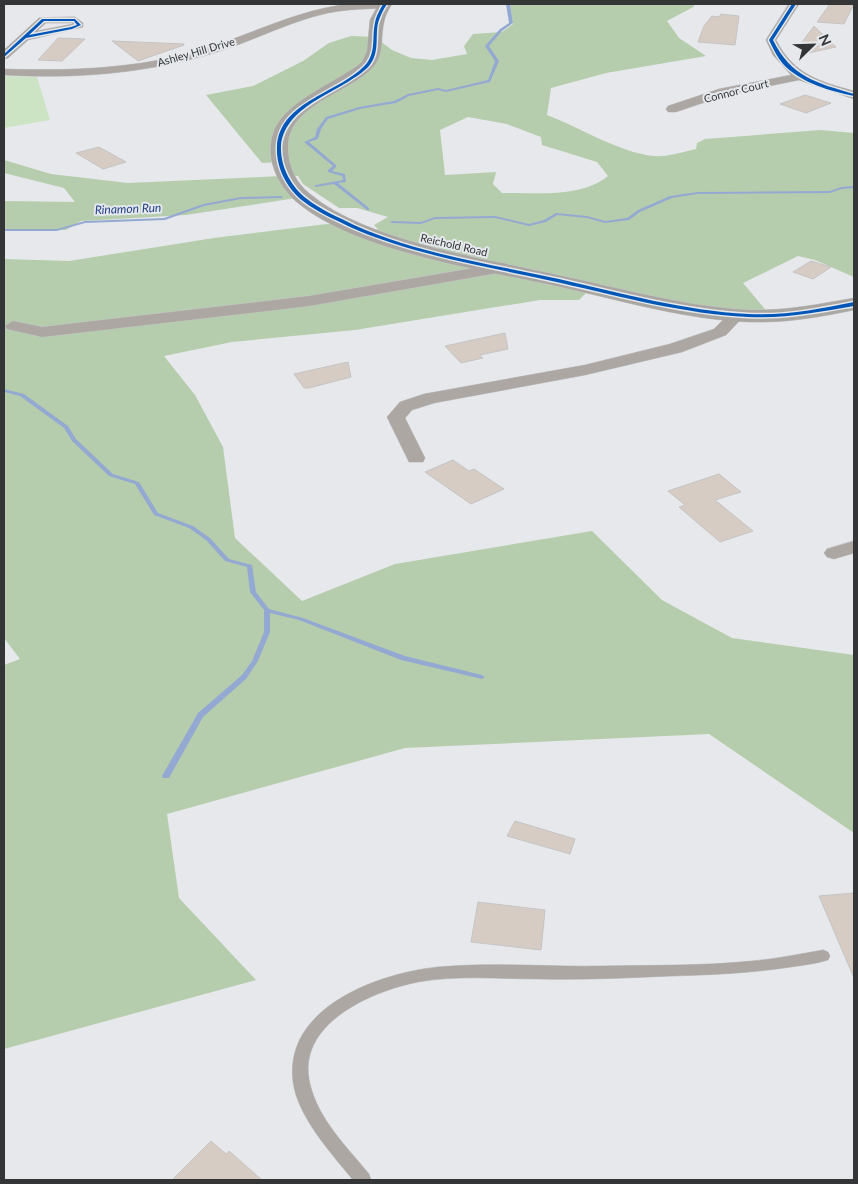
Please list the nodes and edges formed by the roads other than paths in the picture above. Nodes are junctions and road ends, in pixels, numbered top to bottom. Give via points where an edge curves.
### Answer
1 (385, 4) edge
2 (794, 4) edge
3 (25, 37) dead end
4 (4, 56) edge
5 (4, 72) edge
6 (801, 76) junction
7 (854, 95) edge
8 (672, 109) dead end
9 (504, 268) junction
10 (854, 304) edge
11 (738, 315) junction
12 (12, 326) dead end
13 (416, 458) dead end
14 (854, 547) edge
15 (834, 553) dead end
16 (823, 956) dead end
17 (363, 1180) edge

1 - 5 street, Ashley Hill Drive via 320,12 203,53 157,65 99,73
1 - 9 street, Reichold Road via 376,25 375,52 367,66 300,110 286,125 279,144 282,172 287,182 309,203 352,227 418,248
2 - 6 street via 771,40 777,57
3 - 4 street
6 - 7 street
6 - 8 street, Connor Court via 723,92
9 - 11 street, Reichold Road via 678,306
9 - 12 street via 309,301 42,332
10 - 11 street, Reichold Road via 780,314
11 - 13 street via 720,332 676,348 585,370 430,398 406,406 396,417
14 - 15 street
16 - 17 lane via 725,969 466,972 419,976 378,987 344,1003 318,1023 301,1050 301,1082 319,1123

